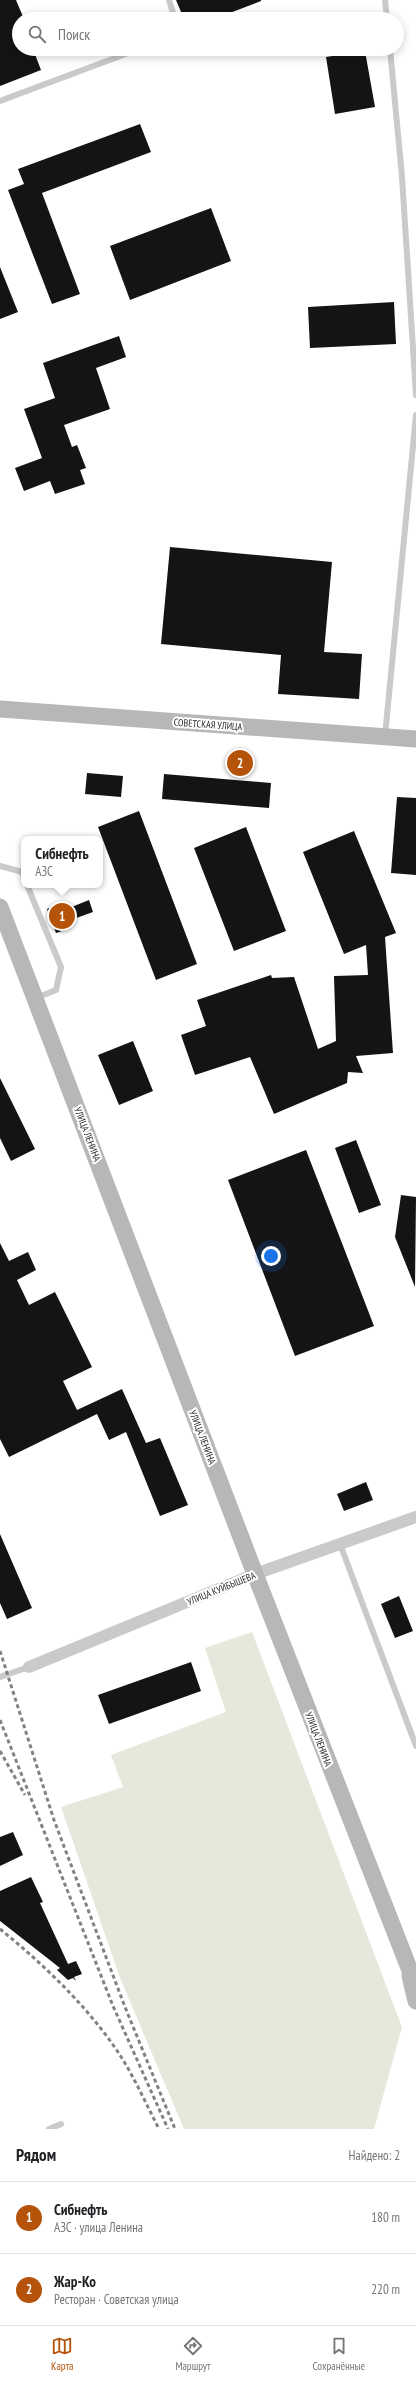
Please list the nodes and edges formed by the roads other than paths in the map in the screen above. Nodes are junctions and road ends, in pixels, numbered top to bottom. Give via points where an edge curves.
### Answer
1 (170, 0) edge
2 (385, 0) edge
3 (173, 12) edge
4 (386, 12) edge
5 (120, 56) edge
6 (391, 56) edge
7 (0, 101) edge
8 (416, 395) edge
9 (416, 415) edge
10 (0, 709) edge
11 (385, 737) junction
12 (416, 739) edge
13 (0, 866) edge
14 (21, 872) edge
15 (28, 888) edge
16 (0, 907) edge
17 (36, 998) junction
18 (416, 1517) edge
19 (340, 1544) junction
20 (255, 1574) junction
21 (29, 1667) joint
22 (0, 1677) edge
23 (416, 1746) edge
24 (407, 1966) junction
25 (416, 1986) edge
26 (416, 2001) edge
27 (61, 2124) dead end
28 (49, 2129) edge

1 - 3 lane
2 - 4 lane
5 - 7 lane
6 - 8 lane via 402,177
9 - 11 lane
10 - 11 street, СОВЕТСКАЯ УЛИЦА
11 - 12 street, СОВЕТСКАЯ УЛИЦА
13 - 14 lane
15 - 17 lane via 61,967 56,990
16 - 17 street, УЛИЦА ЛЕНИНА
17 - 20 street, УЛИЦА ЛЕНИНА
18 - 19 street, УЛИЦА КУЙБЫШЕВА
19 - 20 street, УЛИЦА КУЙБЫШЕВА
19 - 23 lane
20 - 21 street, УЛИЦА КУЙБЫШЕВА
20 - 24 street, УЛИЦА ЛЕНИНА
21 - 22 lane
24 - 25 street, УЛИЦА ЛЕНИНА
24 - 26 street, УЛИЦА ЛЕНИНА
27 - 28 lane

